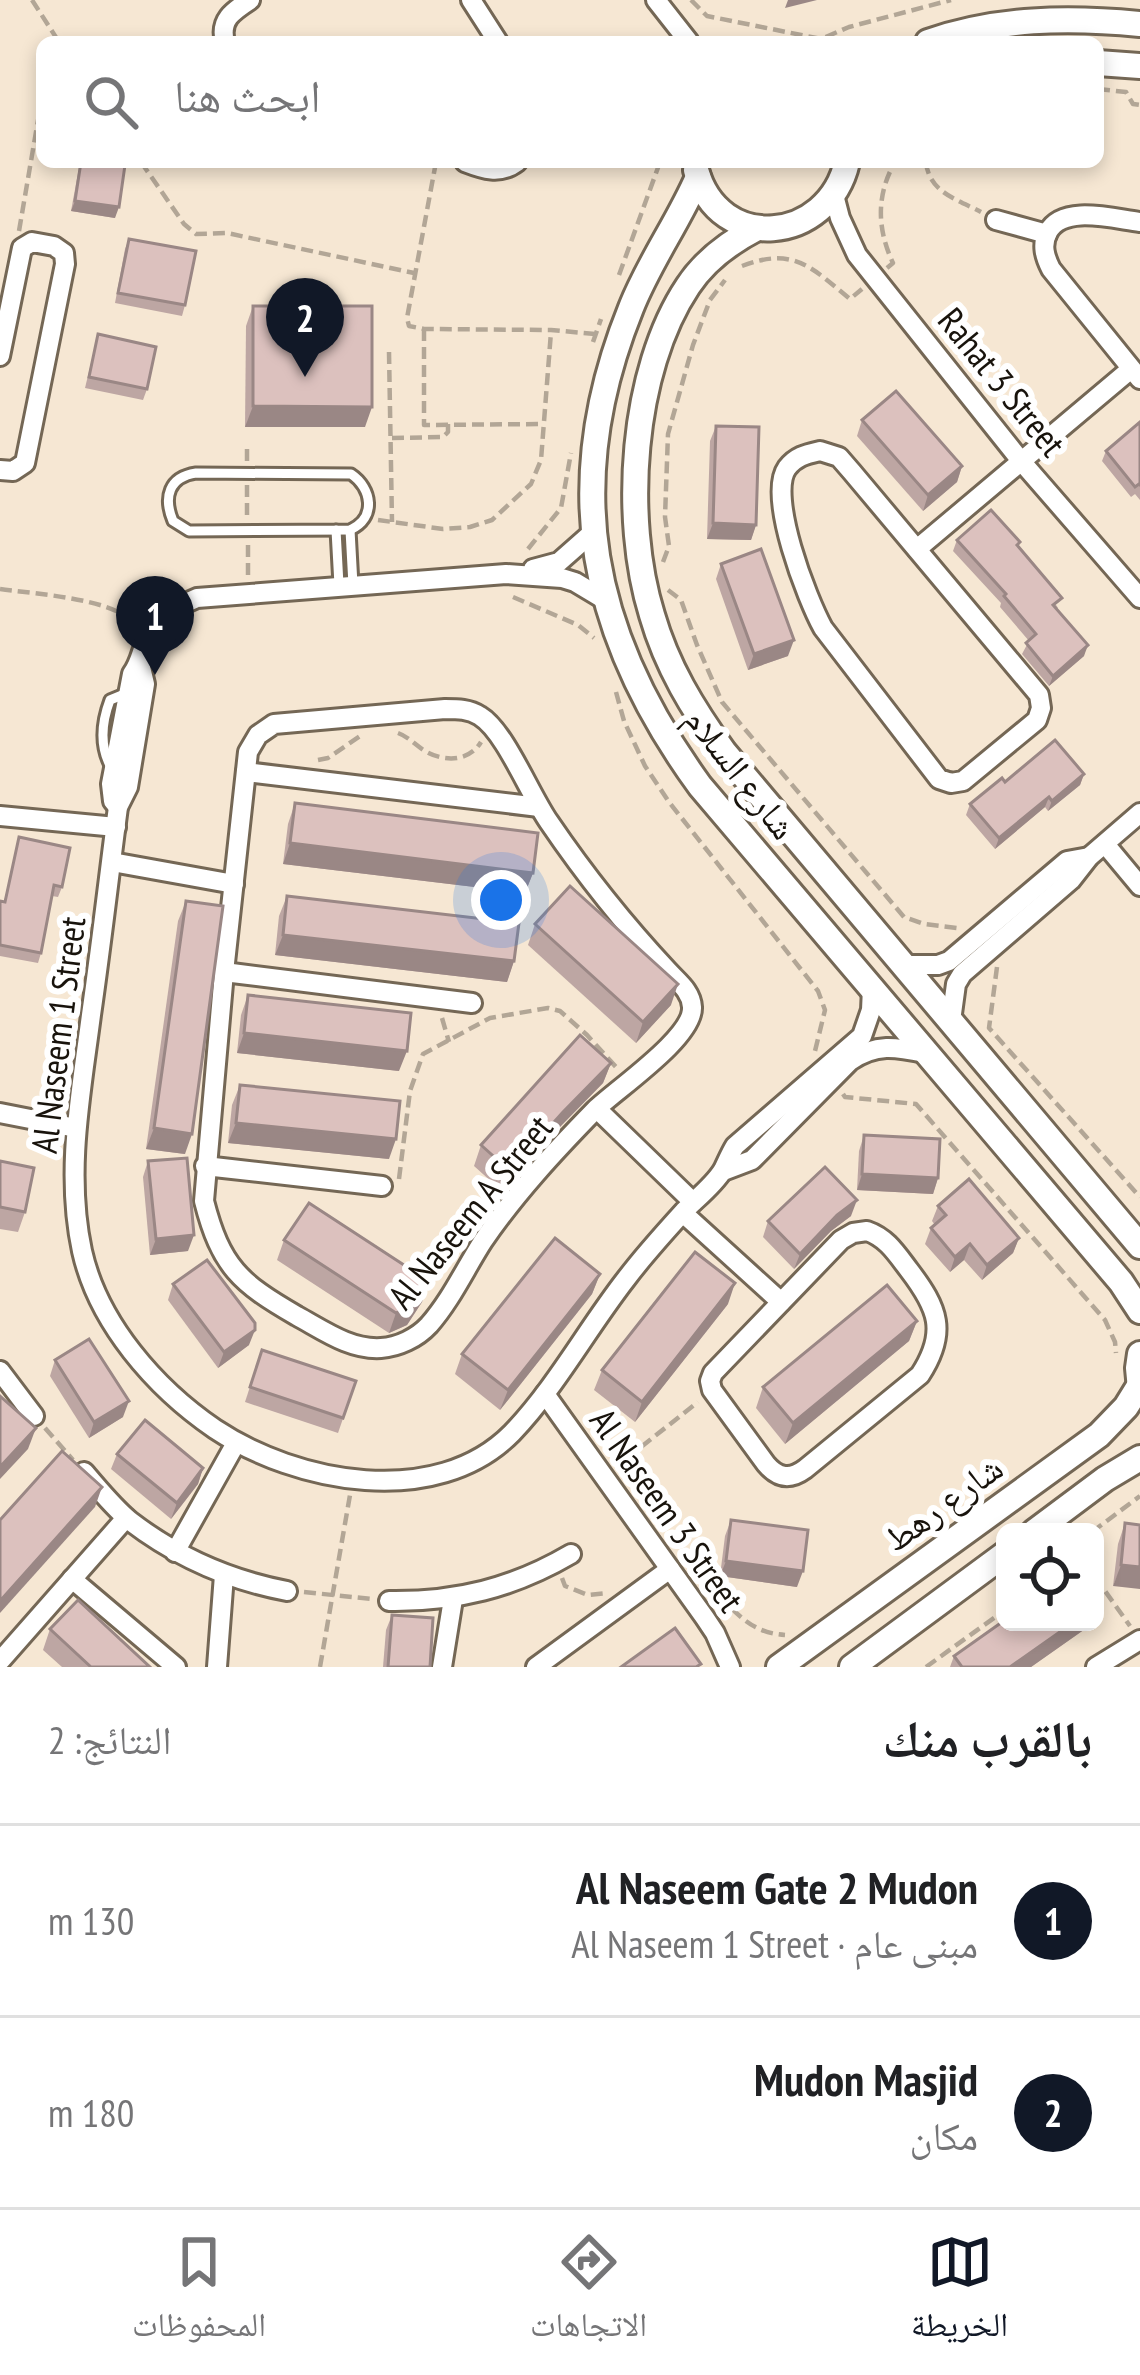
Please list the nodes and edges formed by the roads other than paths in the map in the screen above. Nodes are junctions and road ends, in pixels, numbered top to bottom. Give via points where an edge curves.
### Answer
1 (250, 0) edge
2 (471, 0) edge
3 (656, 0) edge
4 (672, 0) edge
5 (1140, 24) edge
6 (224, 36) edge
7 (494, 36) edge
8 (684, 36) edge
9 (698, 36) edge
10 (950, 36) edge
11 (1104, 63) edge
12 (1140, 66) edge
13 (845, 168) edge
14 (696, 170) edge
15 (835, 195) junction
16 (996, 220) road end
17 (1140, 222) edge
18 (757, 228) junction
19 (1047, 234) junction
20 (0, 356) edge
21 (1136, 374) edge
22 (1022, 461) junction
23 (0, 470) edge
24 (336, 530) junction
25 (350, 530) junction
26 (593, 532) junction
27 (917, 549) junction
28 (506, 574) junction
29 (346, 586) junction
30 (1140, 598) edge
31 (605, 600) junction
32 (142, 654) junction
33 (127, 693) junction
34 (127, 745) junction
35 (113, 770) junction
36 (246, 772) junction
37 (539, 807) junction
38 (1140, 813) edge
39 (0, 816) edge
40 (117, 817) junction
41 (1097, 851) junction
42 (112, 862) junction
43 (234, 884) junction
44 (1140, 886) edge
45 (995, 934) junction
46 (903, 965) junction
47 (224, 972) junction
48 (872, 988) junction
49 (472, 1003) dead end
50 (951, 1021) junction
51 (925, 1053) junction
52 (802, 1099) junction
53 (597, 1109) junction
54 (0, 1113) edge
55 (758, 1125) junction
56 (76, 1128) junction
57 (771, 1142) junction
58 (205, 1166) junction
59 (723, 1171) junction
60 (382, 1186) road end
61 (688, 1207) junction
62 (1140, 1246) edge
63 (781, 1303) junction
64 (1140, 1311) edge
65 (1128, 1359) edge
66 (0, 1371) edge
67 (1140, 1388) edge
68 (545, 1394) junction
69 (34, 1416) road end
70 (236, 1443) junction
71 (1140, 1458) edge
72 (81, 1469) edge
73 (126, 1518) junction
74 (1046, 1523) edge
75 (175, 1552) junction
76 (564, 1558) road end
77 (996, 1560) edge
78 (670, 1569) junction
79 (224, 1575) junction
80 (72, 1579) junction
81 (287, 1591) road end
82 (453, 1598) junction
83 (389, 1601) road end
84 (1140, 1640) edge
85 (2, 1660) edge
86 (176, 1667) edge
87 (217, 1667) edge
88 (442, 1667) edge
89 (536, 1667) edge
90 (730, 1667) edge
91 (779, 1667) edge
92 (852, 1667) edge
93 (1096, 1667) edge

1 - 6 street via 229,16
2 - 7 street
3 - 8 street
4 - 9 street
5 - 10 street via 1028,21
11 - 12 street
13 - 15 street
14 - 18 street via 721,210
14 - 26 street, شارع السلام via 615,352 596,441
15 - 18 street via 807,220
15 - 22 street, Rahat 3 Street via 849,240 875,278
16 - 19 street
17 - 19 street via 1068,217
18 - 46 street, شارع السلام via 723,248 687,287 651,369 636,461 644,578 693,710
19 - 21 street via 1051,269
20 - 23 street via 22,248 54,246 65,264 25,463
21 - 22 street
22 - 27 street
22 - 30 street, Rahat 3 Street
24 - 25 lane
24 - 25 lane via 189,531 173,520 169,491 196,473 351,474 368,493 366,517
24 - 29 lane
25 - 29 lane
26 - 28 street, Al Naseem 1 Street via 559,562
26 - 31 street, شارع السلام
27 - 27 street via 839,457 801,456 787,468 780,487 795,558 823,628 939,778 963,781 1037,720 1039,695
28 - 29 street, Al Naseem 1 Street
28 - 31 street, Al Naseem 1 Street via 562,578
29 - 32 street, Al Naseem 1 Street via 197,598 157,623
31 - 48 street, شارع السلام via 669,744
32 - 33 street, Al Naseem 1 Street
32 - 34 street, Al Naseem 1 Street via 146,685
33 - 34 street, Al Naseem 1 Street
33 - 35 lane via 106,711 102,743
34 - 35 street, Al Naseem 1 Street
34 - 40 street, Al Naseem 1 Street
35 - 40 street, Al Naseem 1 Street
36 - 37 street
36 - 37 street, Al Naseem A Street via 248,752 274,724 474,712 497,733
36 - 43 street, Al Naseem A Street
37 - 53 street, Al Naseem A Street via 630,930 688,992 693,1010 688,1028
38 - 41 street
39 - 40 street
40 - 42 street, Al Naseem 1 Street
41 - 44 street
41 - 45 street
42 - 43 street
42 - 56 street, Al Naseem 1 Street
43 - 47 street, Al Naseem A Street
45 - 46 street via 938,965
45 - 50 street via 956,984
46 - 50 street, شارع السلام
47 - 49 street
47 - 58 street, Al Naseem A Street
48 - 51 street, شارع السلام
48 - 52 street, Al Naseem 1 Street via 862,1036
50 - 62 street, شارع السلام
51 - 52 street, Al Naseem 1 Street via 890,1046 862,1053
51 - 64 street, شارع السلام
52 - 55 street, Al Naseem 1 Street
52 - 57 street, Al Naseem 1 Street
53 - 58 street, Al Naseem A Street via 508,1206 426,1328 382,1348 334,1337 234,1271 204,1202
53 - 61 street, Al Naseem A Street
54 - 56 street
55 - 57 street
55 - 59 street, Al Naseem 1 Street
56 - 70 street, Al Naseem 1 Street via 82,1253 106,1312 141,1365
57 - 59 street, Al Naseem 1 Street
58 - 60 street
59 - 61 street, Al Naseem 1 Street
61 - 63 street, Al Naseem A Street
61 - 68 street, Al Naseem 1 Street
63 - 63 street via 841,1240 867,1231 890,1245 930,1298 937,1338 920,1375 796,1476 784,1477 712,1390 713,1373
65 - 67 street
66 - 69 street
67 - 91 street, شارع رهط via 1099,1435
68 - 70 street, Al Naseem 1 Street via 509,1436 435,1475 353,1480
68 - 78 street, Al Naseem 3 Street
70 - 75 street
71 - 74 street
72 - 73 street
73 - 75 street
73 - 80 street
75 - 79 street
76 - 82 street via 514,1583
77 - 92 street
78 - 89 street
78 - 90 street, Al Naseem 3 Street
79 - 81 street
79 - 87 street
80 - 85 street
80 - 86 street
82 - 83 street
82 - 88 street
84 - 93 street

